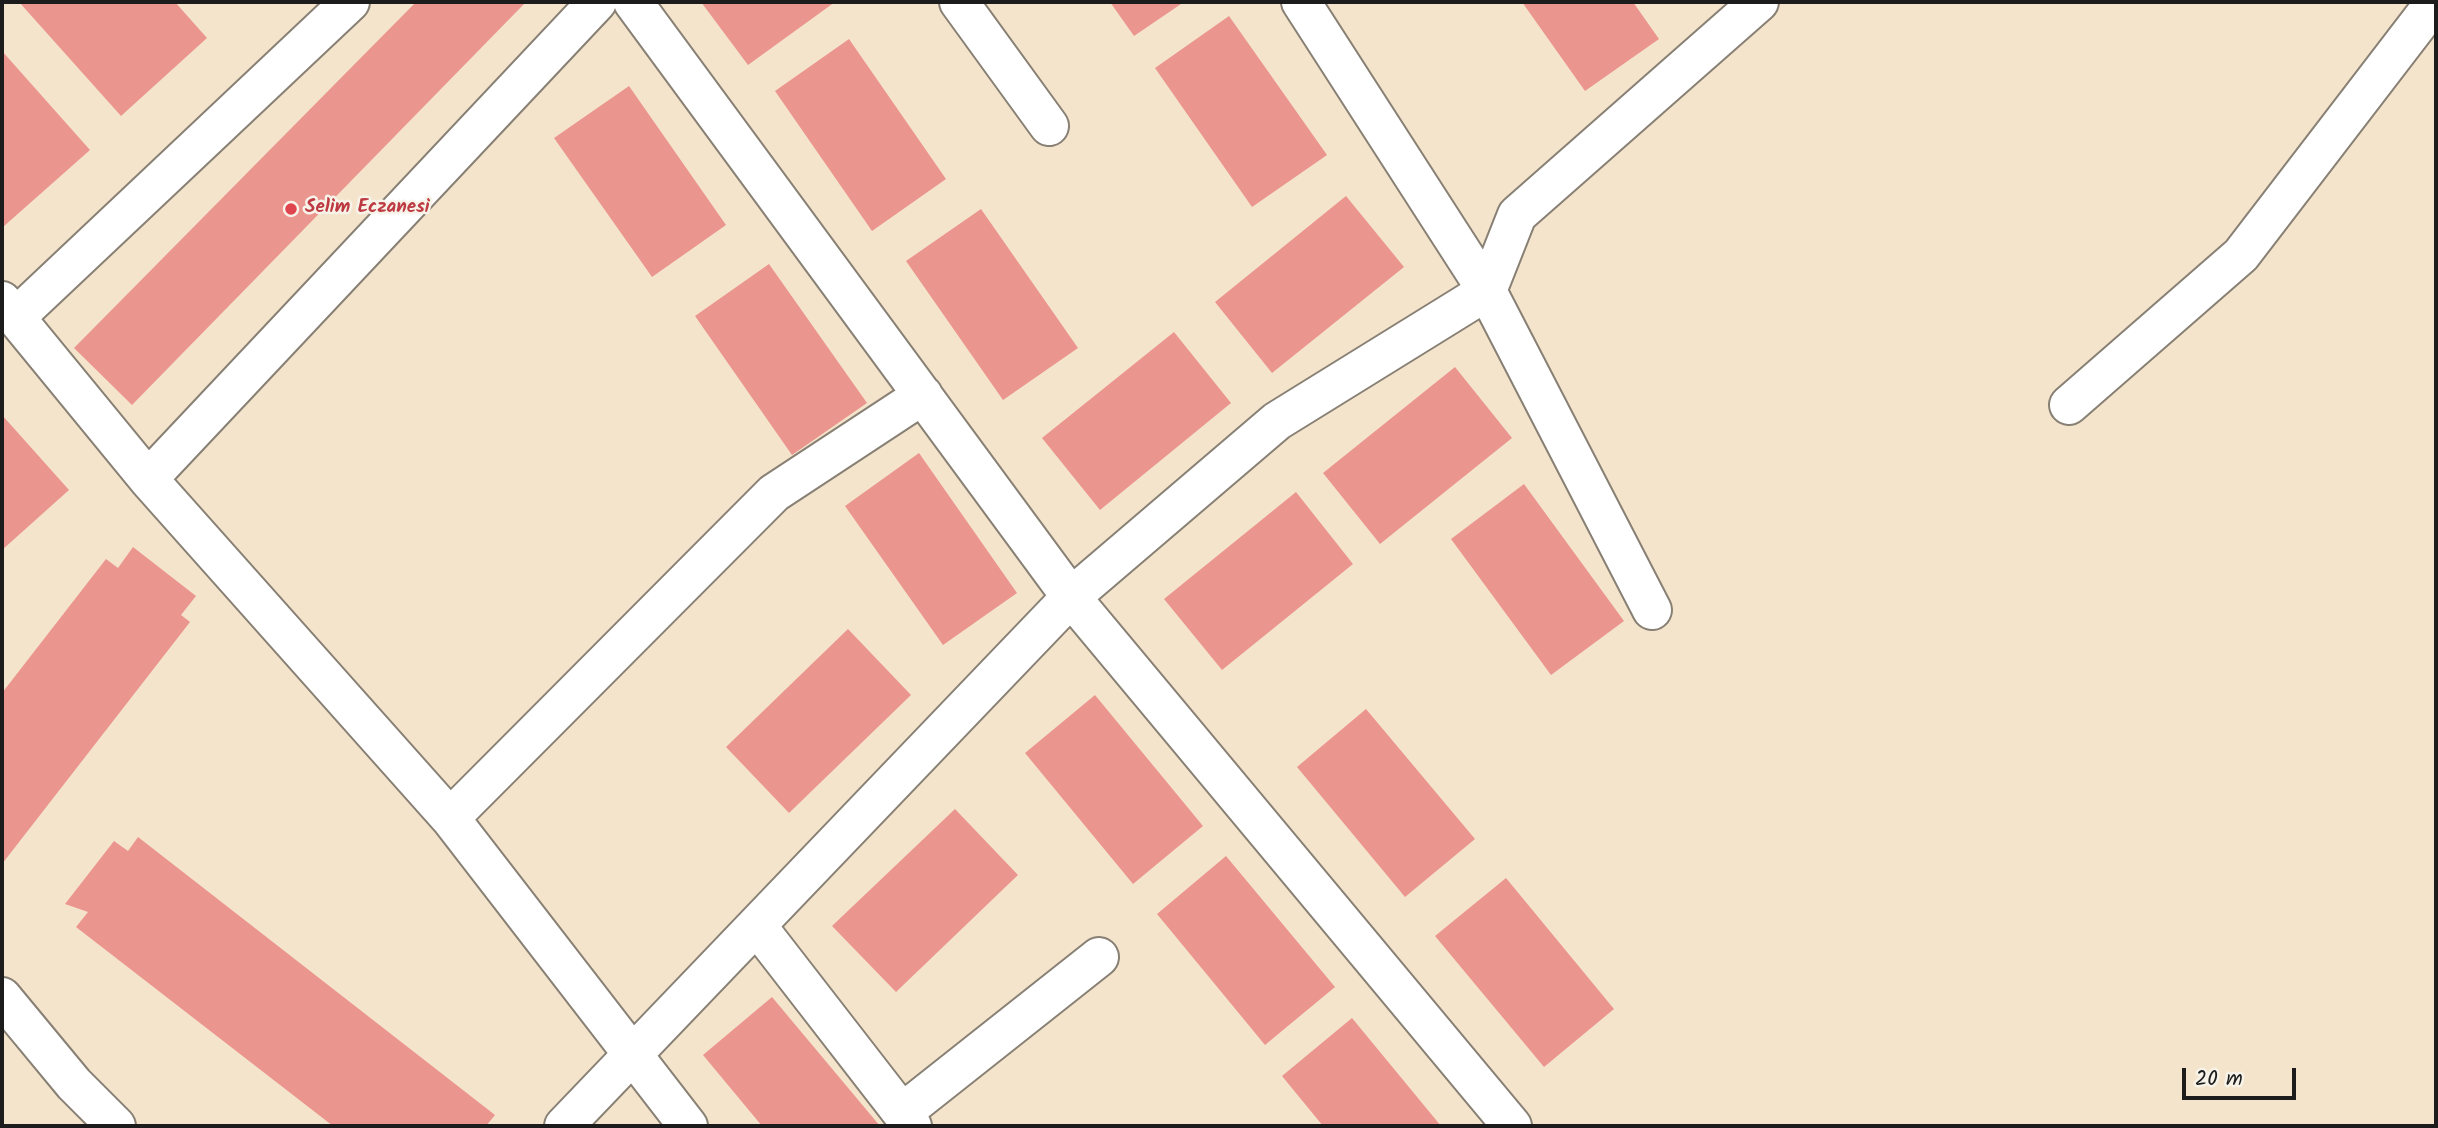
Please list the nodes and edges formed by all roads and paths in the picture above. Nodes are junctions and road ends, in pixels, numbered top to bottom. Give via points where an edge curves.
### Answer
1 (350, 2) edge
2 (597, 2) edge
3 (633, 2) edge
4 (958, 2) edge
5 (1301, 2) edge
6 (1759, 2) edge
7 (2435, 2) edge
8 (1049, 126) dead end
9 (1486, 292) junction
10 (9, 309) edge
11 (923, 395) junction
12 (2069, 405) dead end
13 (148, 479) junction
14 (1071, 597) junction
15 (1652, 610) dead end
16 (450, 818) junction
17 (757, 926) junction
18 (1099, 957) dead end
19 (2, 997) edge
20 (633, 1056) junction
21 (907, 1120) edge
22 (116, 1126) edge
23 (565, 1126) edge
24 (688, 1126) edge
25 (1512, 1126) edge

1 - 10 street
2 - 13 street
3 - 11 street
4 - 8 street
5 - 9 street
6 - 9 street via 1517,215
7 - 12 street via 2241,255
9 - 14 street via 1277,421
9 - 15 street
10 - 13 street
11 - 14 street
11 - 16 street via 774,493
13 - 16 street
14 - 17 street
14 - 25 street
16 - 20 street
17 - 20 street
17 - 21 street
18 - 21 street
19 - 22 street via 74,1084
20 - 23 street
20 - 24 street

